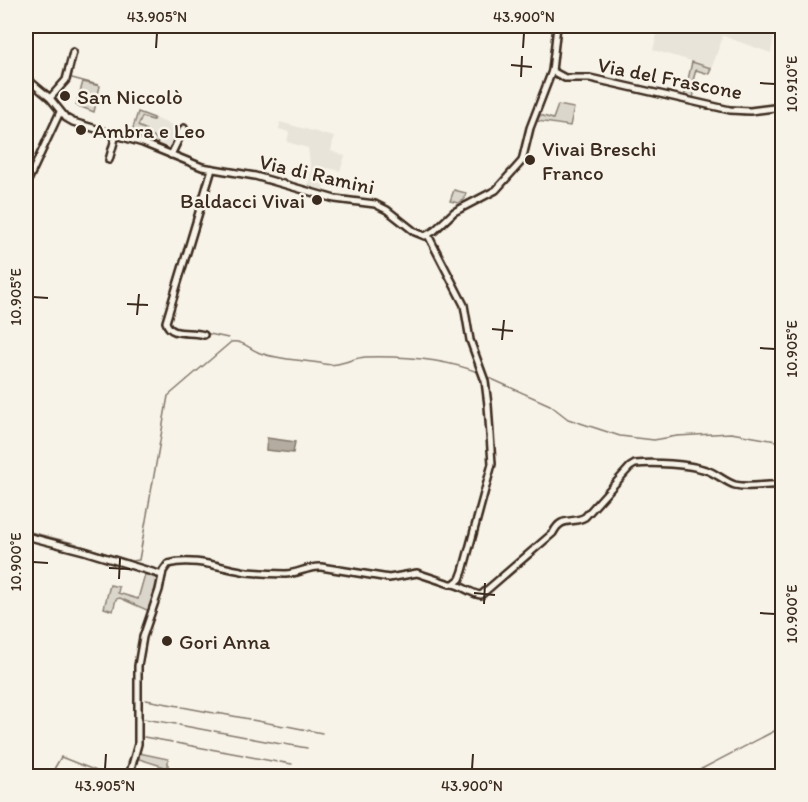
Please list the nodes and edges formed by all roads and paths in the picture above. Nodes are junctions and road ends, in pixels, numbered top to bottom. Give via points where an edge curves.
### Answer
1 (556, 26) edge
2 (73, 52) dead end
3 (552, 71) junction
4 (26, 78) edge
5 (50, 98) junction
6 (783, 106) edge
7 (60, 111) junction
8 (184, 128) dead end
9 (116, 135) junction
10 (171, 155) junction
11 (108, 160) dead end
12 (212, 169) junction
13 (26, 185) edge
14 (428, 235) junction
15 (204, 335) dead end
16 (783, 485) edge
17 (26, 536) edge
18 (162, 575) junction
19 (455, 584) junction
20 (129, 777) edge

1 - 3 street
2 - 5 street via 66,80
3 - 6 street, Via del Frascone via 565,78 590,78 730,110
3 - 14 street via 519,165 496,190 454,212
4 - 5 street, Via di Ramini
5 - 7 street, Via di Ramini
7 - 9 street, Via di Ramini via 73,122
7 - 13 street
8 - 10 street
9 - 10 street, Via di Ramini
9 - 11 street
10 - 12 street, Via di Ramini
12 - 14 street, Via di Ramini via 373,204 415,232
12 - 15 street via 166,322 173,331
14 - 19 street via 463,302 470,340 485,381 492,450 492,464 462,575
16 - 19 street via 739,486 699,468 635,464 585,517 561,523 484,594 471,593
17 - 18 street
18 - 19 street via 168,564 185,562 279,574 316,567 389,578 414,573
18 - 20 street via 138,666 138,744

